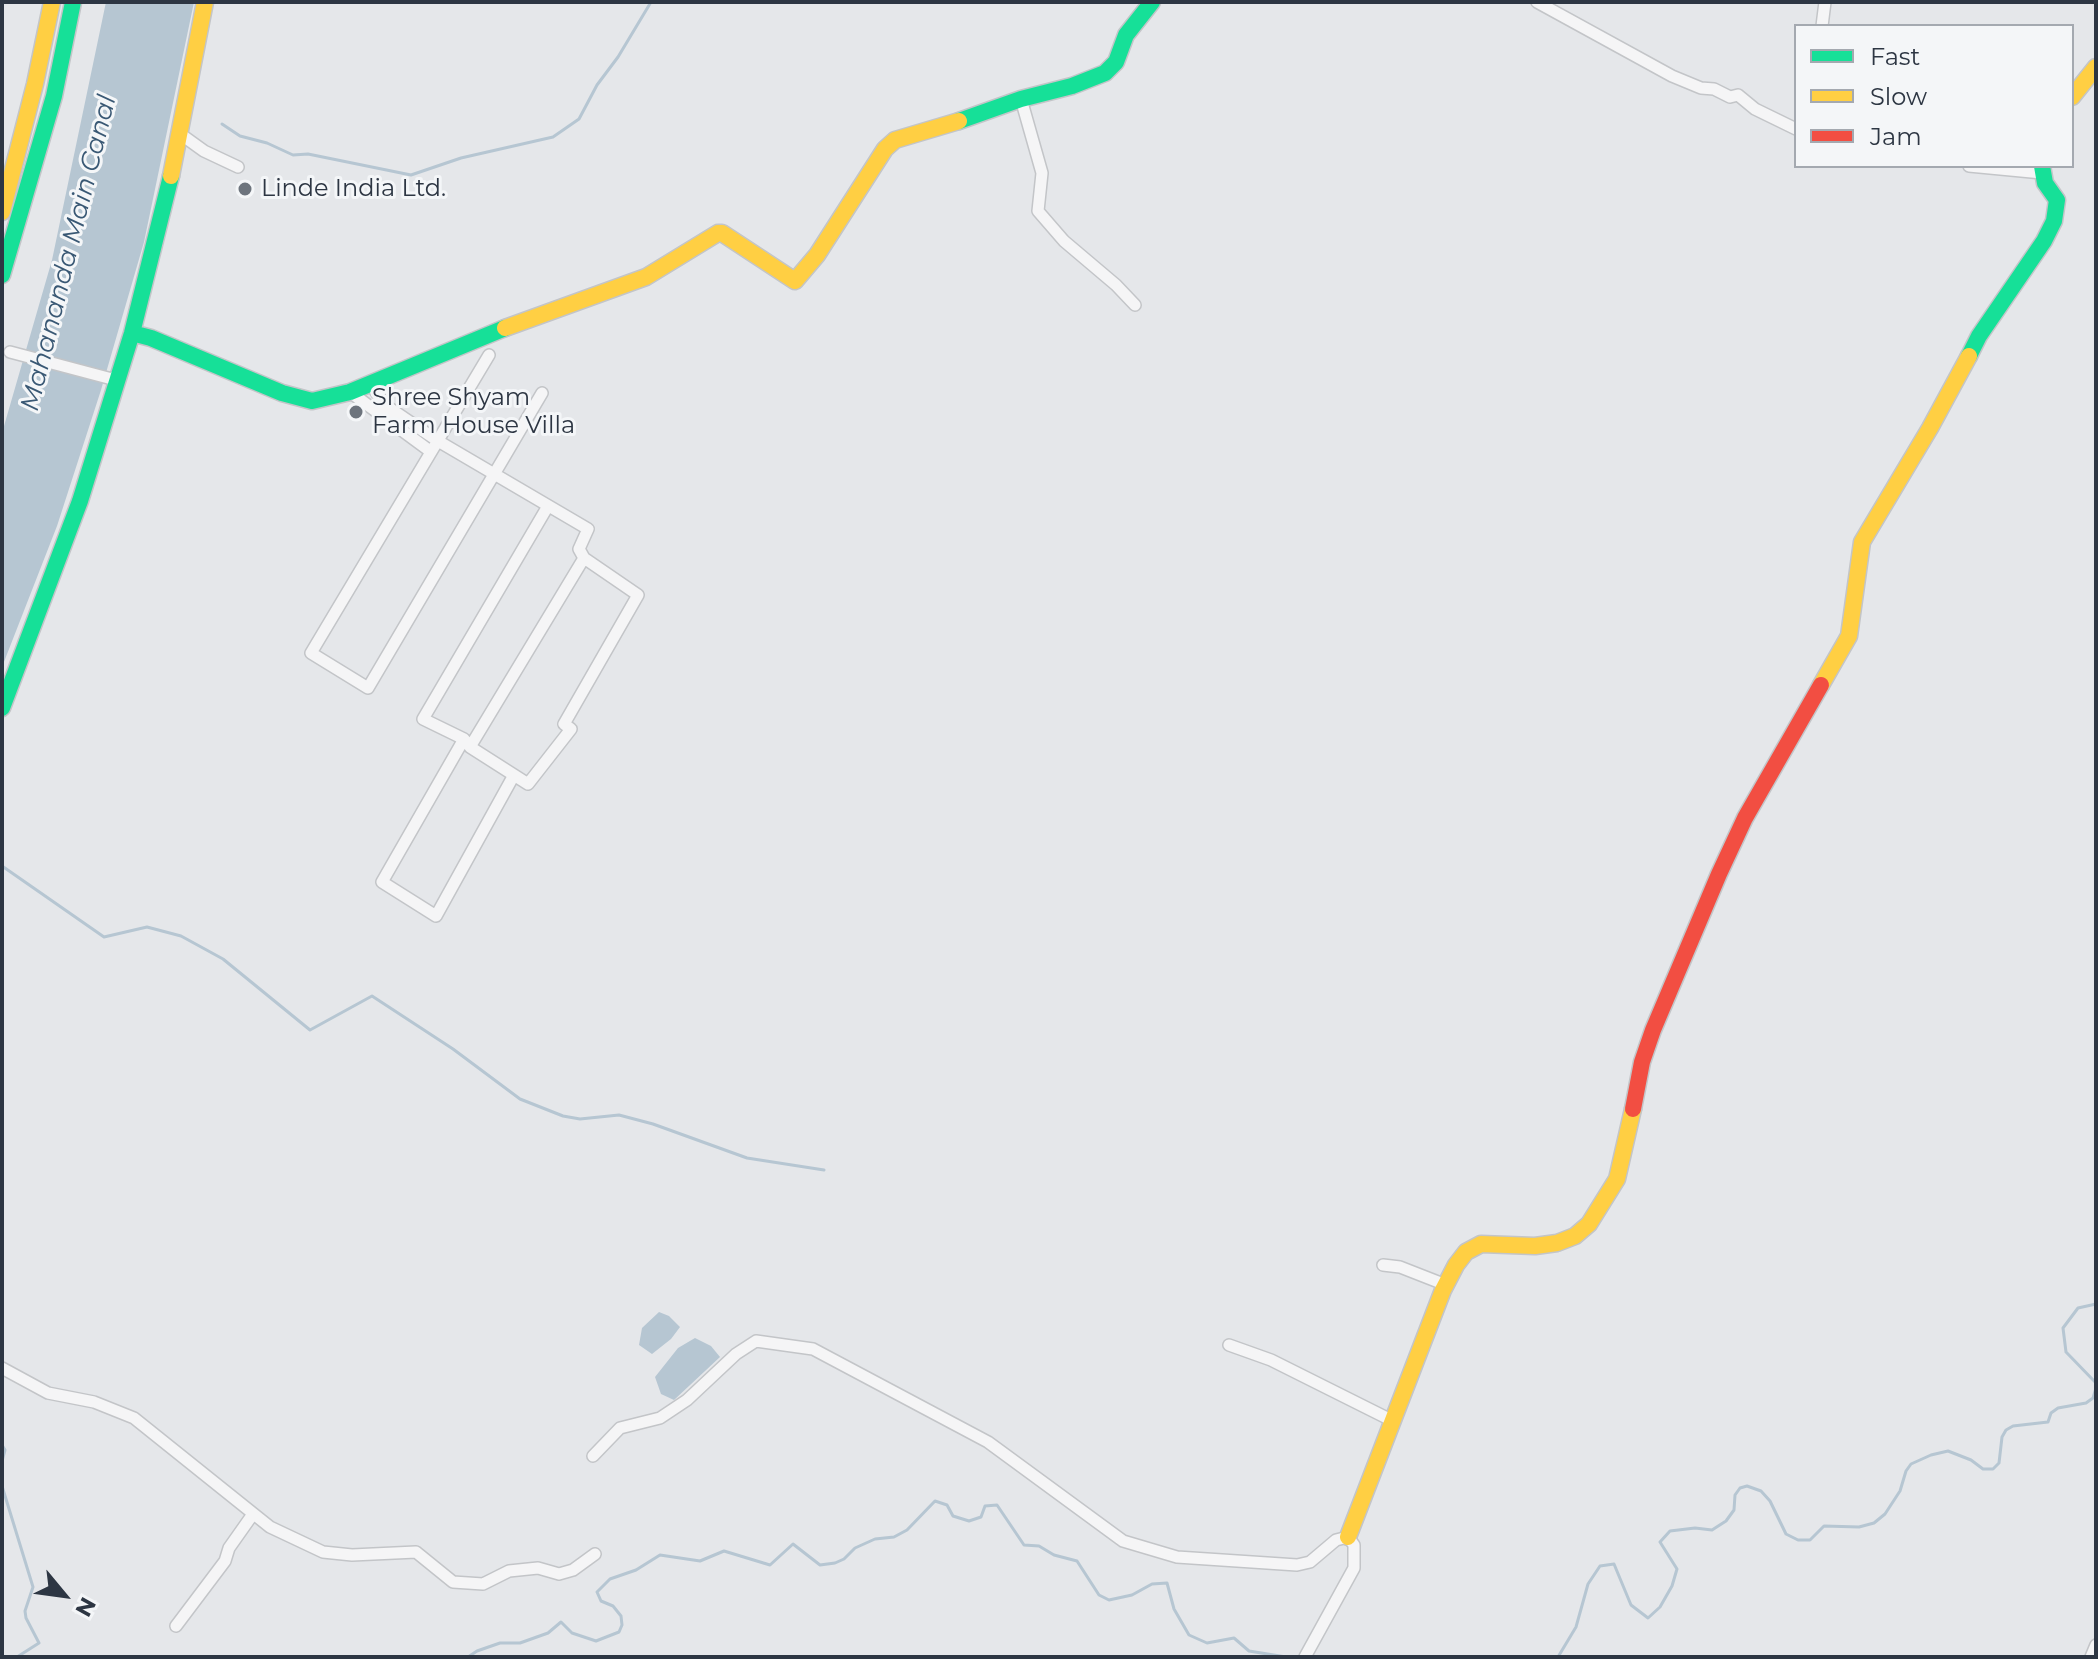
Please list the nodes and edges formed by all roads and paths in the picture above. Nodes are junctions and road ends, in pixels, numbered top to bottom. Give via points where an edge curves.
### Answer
1 (52, 2) edge
2 (73, 2) edge
3 (205, 2) edge
4 (1152, 2) edge
5 (1537, 2) edge
6 (1825, 2) edge
7 (1822, 24) edge
8 (2096, 67) edge
9 (2074, 94) edge
10 (1021, 99) junction
11 (1794, 128) edge
12 (179, 133) junction
13 (238, 167) dead end
14 (2006, 168) edge
15 (2042, 170) edge
16 (4, 205) edge
17 (2, 275) edge
18 (1135, 305) dead end
19 (132, 333) junction
20 (15, 353) dead end
21 (489, 355) dead end
22 (115, 376) junction
23 (370, 383) junction
24 (350, 392) junction
25 (542, 393) dead end
26 (434, 446) junction
27 (493, 474) junction
28 (548, 506) junction
29 (584, 558) junction
30 (2, 708) edge
31 (467, 743) junction
32 (514, 775) junction
33 (1383, 1265) dead end
34 (1446, 1285) junction
35 (1229, 1345) dead end
36 (2, 1368) edge
37 (1393, 1421) junction
38 (593, 1456) dead end
39 (253, 1514) junction
40 (1348, 1537) junction
41 (595, 1554) dead end
42 (176, 1626) dead end
43 (2096, 1645) edge
44 (1305, 1656) edge
45 (2091, 1657) edge

1 - 16 main road
2 - 17 main road via 54,96
3 - 12 main road
4 - 10 main road via 1108,70
5 - 11 street via 1672,76 1730,97 1738,95
6 - 7 street
8 - 9 main road
10 - 18 street via 1042,173 1038,211
10 - 23 main road via 895,140 795,281 718,233 646,277 528,318
12 - 13 street
12 - 19 main road
14 - 15 street
15 - 34 main road via 2057,200 2054,221 1979,336 1862,542 1849,636 1739,832 1653,1030 1617,1179 1589,1224 1575,1236 1535,1246 1481,1244 1466,1252
19 - 22 main road
19 - 24 main road via 299,398 323,400
20 - 22 street
21 - 26 street
22 - 30 main road via 80,501
23 - 24 main road
23 - 26 street via 385,405
24 - 26 street
25 - 27 street
26 - 27 street
26 - 27 street via 311,653 368,688
27 - 28 street
28 - 29 street via 588,529 579,549
28 - 31 street via 423,719
29 - 31 street
29 - 32 street via 638,595 564,724 571,729 528,784
31 - 32 street
31 - 32 street via 382,882 436,916
33 - 34 street
34 - 37 main road
35 - 37 street via 1271,1360
36 - 39 street via 48,1393 94,1402 134,1418
37 - 40 main road
38 - 40 street via 620,1428 660,1418 687,1400 756,1341 813,1349 988,1442 1123,1541 1177,1557 1297,1565
39 - 41 street via 323,1552 416,1552 453,1582 483,1584 509,1571 538,1568 559,1574
39 - 42 street
40 - 44 street via 1354,1545 1354,1568
43 - 45 street

